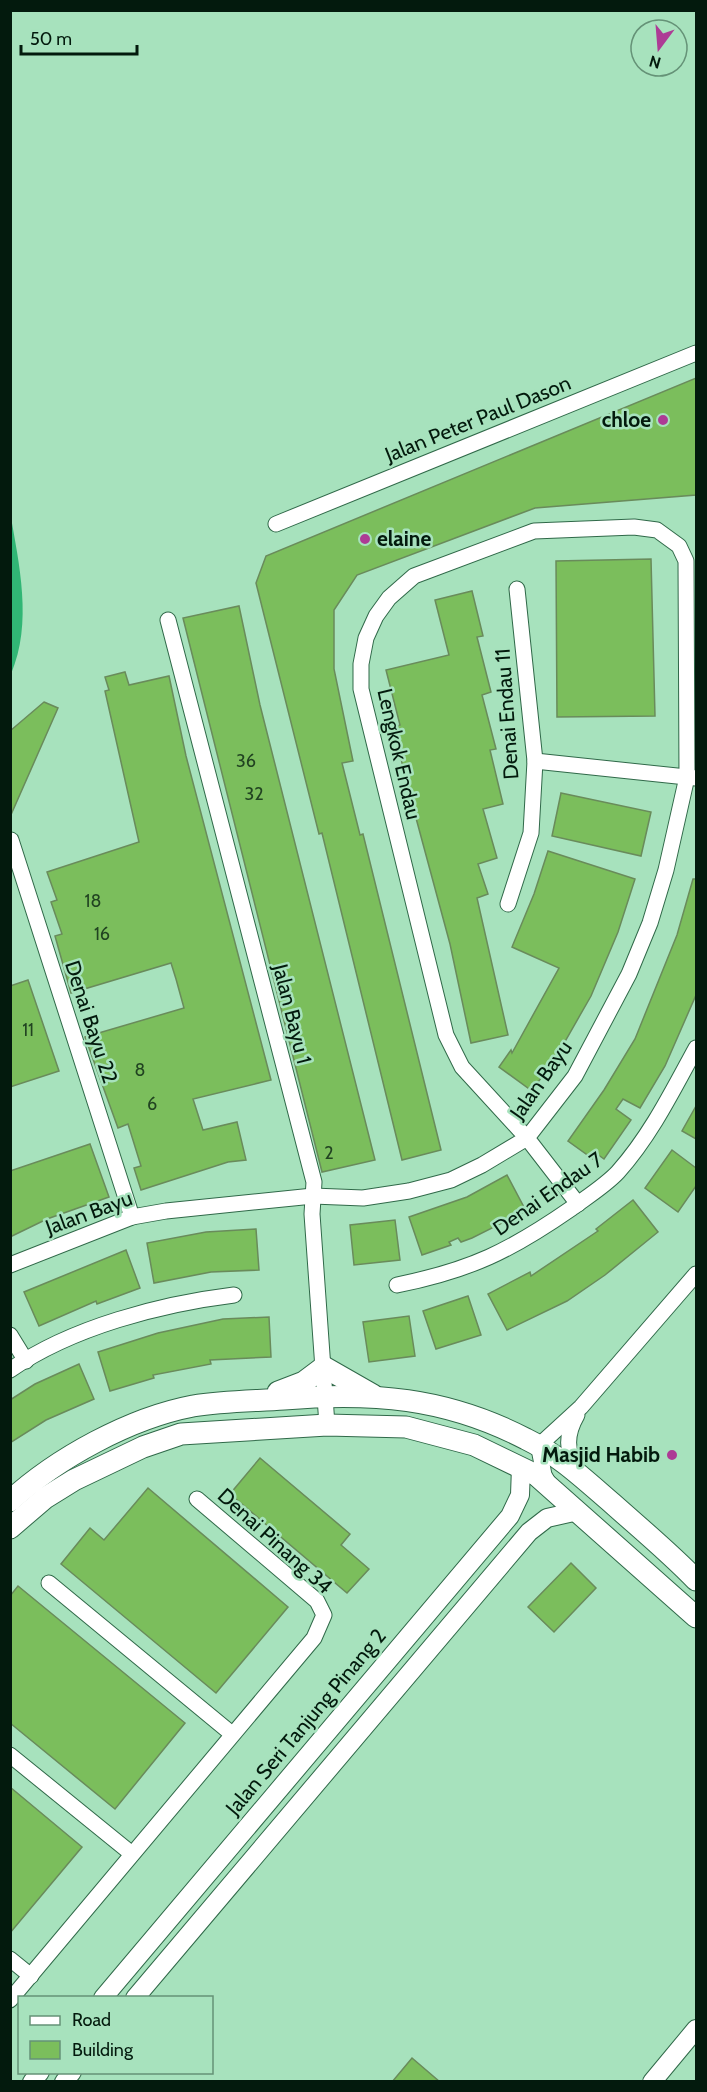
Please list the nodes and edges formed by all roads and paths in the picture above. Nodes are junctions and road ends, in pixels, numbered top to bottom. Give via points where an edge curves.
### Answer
1 (696, 353) edge
2 (276, 524) dead end
3 (686, 561) joint
4 (517, 589) dead end
5 (168, 620) dead end
6 (535, 761) junction
7 (692, 777) edge
8 (11, 840) edge
9 (508, 904) dead end
10 (696, 1048) edge
11 (527, 1138) junction
12 (313, 1196) junction
13 (578, 1204) junction
14 (132, 1217) junction
15 (10, 1266) edge
16 (696, 1274) edge
17 (398, 1285) dead end
18 (234, 1295) dead end
19 (10, 1335) edge
20 (26, 1360) junction
21 (324, 1367) junction
22 (10, 1370) edge
23 (325, 1396) junction
24 (373, 1396) junction
25 (254, 1401) junction
26 (581, 1407) junction
27 (327, 1425) junction
28 (542, 1448) junction
29 (521, 1467) junction
30 (577, 1472) junction
31 (549, 1484) junction
32 (197, 1499) dead end
33 (10, 1501) edge
34 (578, 1511) junction
35 (10, 1528) edge
36 (696, 1580) edge
37 (49, 1582) dead end
38 (696, 1617) edge
39 (232, 1734) junction
40 (10, 1755) edge
41 (132, 1854) junction
42 (10, 1959) edge
43 (31, 1976) junction
44 (105, 1996) edge
45 (137, 1996) edge
46 (10, 2000) edge
47 (696, 2029) edge
48 (652, 2082) edge

1 - 2 street, Jalan Peter Paul Dason
3 - 7 street, Jalan Bayu
3 - 11 street, Lengkok Endau via 679,546 657,530 634,527 534,531 414,576 389,598 366,638 361,689 446,1035 462,1067
4 - 6 street, Denai Endau 11
5 - 12 street, Jalan Bayu 1 via 314,1182
6 - 7 street
6 - 9 street, Denai Endau 11 via 531,833
7 - 11 street, Jalan Bayu via 650,922 629,974 575,1076
8 - 14 street, Denai Bayu 22
10 - 13 street, Denai Endau 7 via 666,1102 623,1165
11 - 12 street, Jalan Bayu via 451,1180 363,1198
11 - 13 street, Lengkok Endau
12 - 14 street, Jalan Bayu
12 - 21 street, Jalan Bayu 1
13 - 17 street, Denai Endau 7 via 488,1260 447,1275
14 - 15 street, Jalan Bayu
16 - 26 street
18 - 20 street via 133,1315
19 - 20 street
20 - 22 street
21 - 23 street, Jalan Bayu 1
21 - 24 main road
21 - 25 main road via 304,1382
23 - 24 main road
23 - 25 main road
23 - 27 street, Jalan Bayu 1
24 - 28 main road via 450,1409
25 - 33 main road via 193,1406 148,1419 86,1447
26 - 28 street via 550,1434
26 - 30 street via 567,1439
27 - 29 main road via 405,1427 439,1434
27 - 35 main road via 181,1434 143,1447 74,1480
28 - 30 main road
28 - 31 street via 541,1467
29 - 31 main road
29 - 44 street, Jalan Seri Tanjung Pinang 2 via 520,1495 510,1516
30 - 36 main road
31 - 34 main road
32 - 39 street, Denai Pinang 34 via 317,1601 324,1615 314,1638
34 - 38 main road
34 - 45 street via 555,1515 529,1532
37 - 39 street
39 - 41 street
40 - 41 street
41 - 43 street
42 - 43 street
43 - 46 street
47 - 48 street

